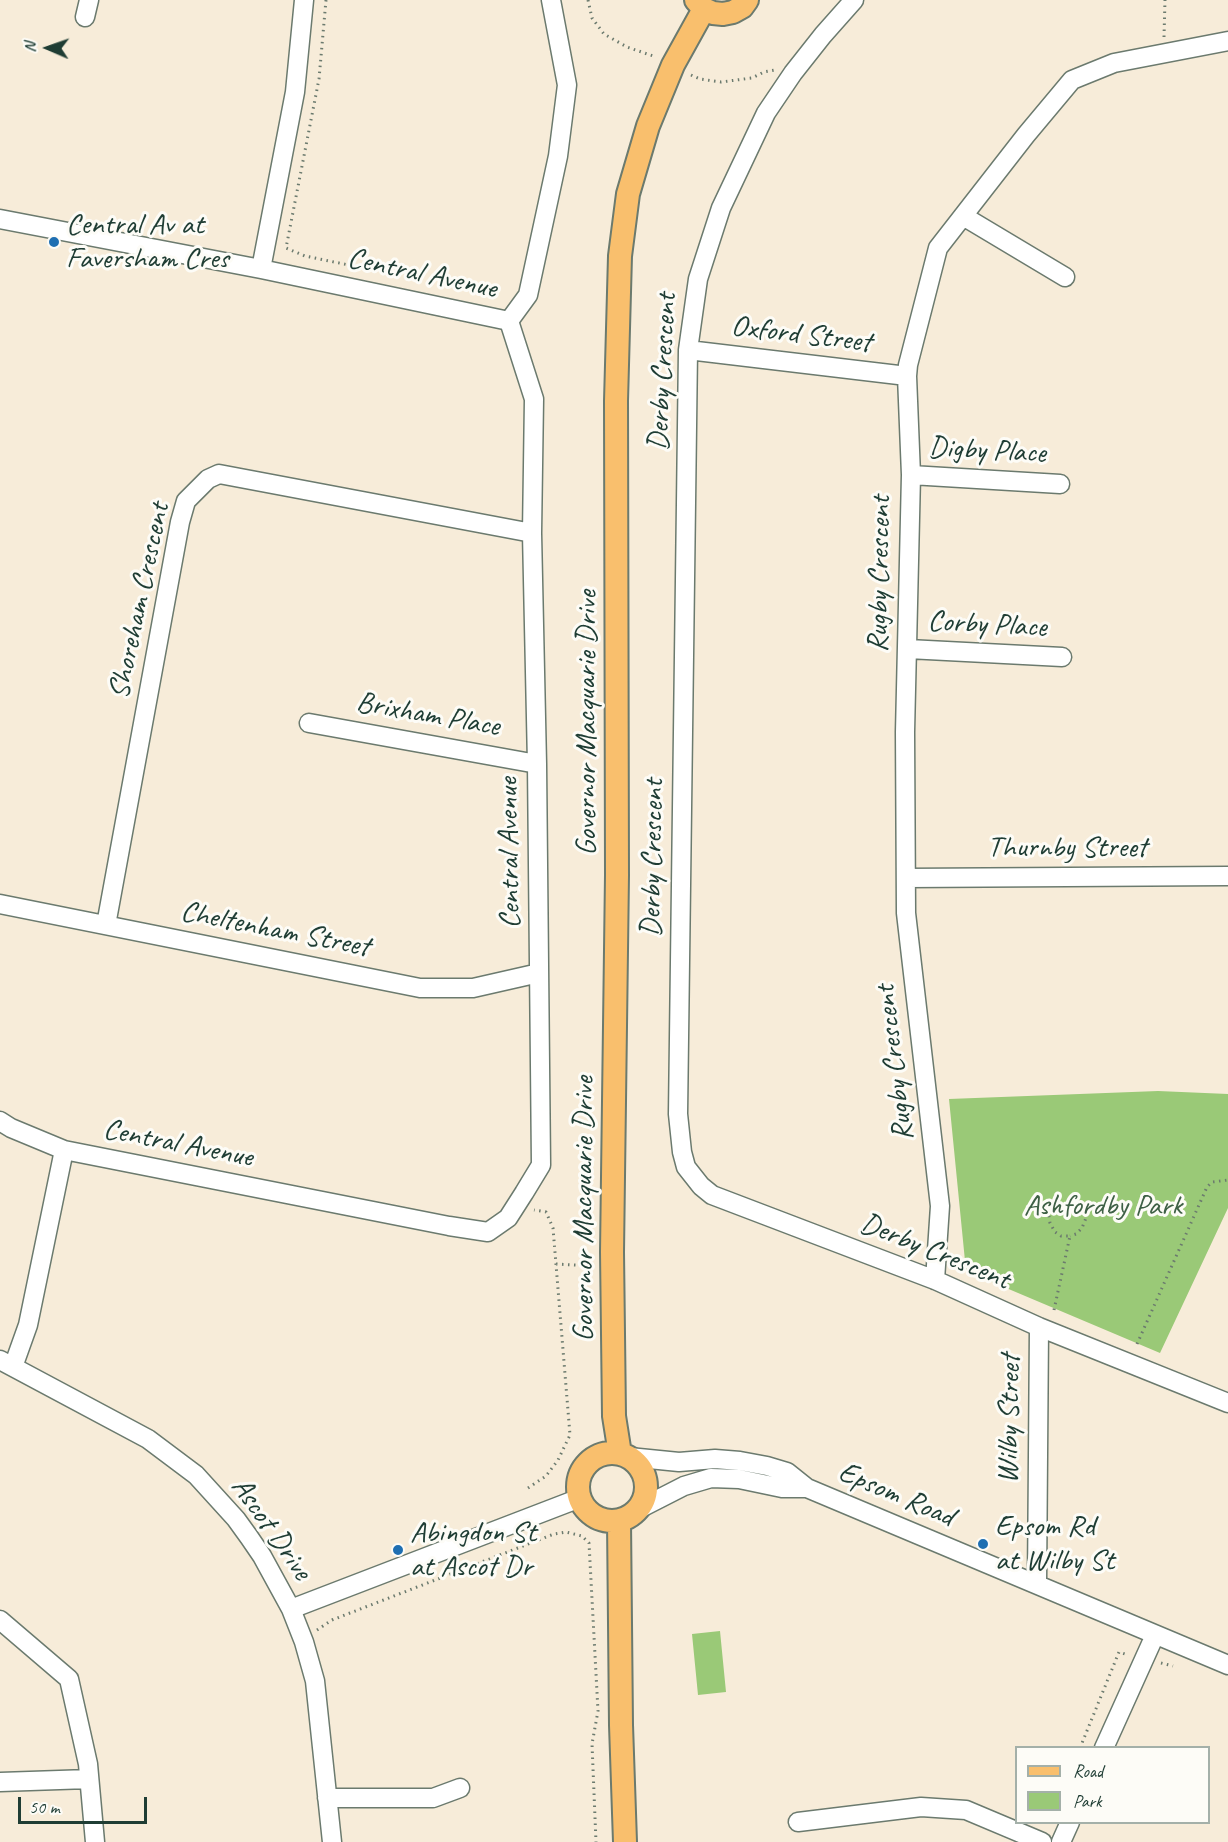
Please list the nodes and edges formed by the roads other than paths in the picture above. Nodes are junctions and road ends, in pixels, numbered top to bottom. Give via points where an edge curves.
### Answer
1 (304, 0) edge
2 (551, 0) edge
3 (747, 0) edge
4 (854, 0) edge
5 (700, 4) edge
6 (1228, 41) edge
7 (963, 216) junction
8 (0, 222) edge
9 (261, 268) junction
10 (1065, 276) dead end
11 (509, 321) junction
12 (688, 350) junction
13 (907, 376) junction
14 (911, 475) junction
15 (1060, 484) dead end
16 (532, 533) junction
17 (908, 649) junction
18 (1062, 657) dead end
19 (309, 723) dead end
20 (537, 764) junction
21 (1228, 876) edge
22 (906, 878) junction
23 (0, 904) edge
24 (106, 925) junction
25 (539, 973) junction
26 (0, 1121) edge
27 (64, 1150) junction
28 (935, 1280) junction
29 (1040, 1327) junction
30 (6, 1364) edge
31 (1228, 1403) edge
32 (624, 1455) junction
33 (807, 1488) junction
34 (580, 1498) junction
35 (628, 1515) junction
36 (1036, 1584) junction
37 (291, 1609) junction
38 (0, 1620) edge
39 (1155, 1635) junction
40 (1228, 1665) edge
41 (1105, 1746) edge
42 (89, 1779) junction
43 (0, 1782) edge
44 (460, 1788) dead end
45 (327, 1798) junction
46 (798, 1822) dead end
47 (1069, 1824) edge
48 (95, 1842) edge
49 (332, 1842) edge
50 (625, 1842) edge
51 (1042, 1842) edge
52 (1061, 1842) edge

1 - 9 street via 295,92
2 - 11 street via 567,86 558,156 528,295
3 - 5 main road via 742,7 723,14 713,13
4 - 12 street, Derby Crescent via 793,72 766,112 743,158 708,243 698,279
5 - 32 main road, Governor Macquarie Drive via 648,126 628,194 620,256 612,1205 614,1416
6 - 7 street, Rugby Crescent via 1113,63 1072,80
7 - 10 street
7 - 13 street, Rugby Crescent via 938,248
8 - 9 street, Central Avenue
9 - 11 street, Central Avenue
11 - 16 street, Central Avenue via 534,399
12 - 13 street, Oxford Street
12 - 28 street, Derby Crescent via 678,1114 686,1167 712,1195
13 - 14 street, Rugby Crescent
14 - 15 street, Digby Place
14 - 17 street, Rugby Crescent
16 - 20 street, Central Avenue
16 - 24 street, Shoreham Crescent via 219,474 208,479 186,501 180,522
17 - 18 street, Corby Place
17 - 22 street, Rugby Crescent
19 - 20 street, Brixham Place
20 - 25 street, Central Avenue
21 - 22 street, Thurnby Street
22 - 28 street, Rugby Crescent via 906,913 940,1206
23 - 24 street, Cheltenham Street
24 - 25 street, Cheltenham Street via 420,988 473,988
25 - 27 street, Central Avenue via 541,1165 508,1218 488,1232
26 - 27 street
27 - 30 street, Central Avenue via 28,1325
28 - 29 street, Derby Crescent
29 - 31 street, Derby Crescent
29 - 36 street, Wilby Street
30 - 37 street, Ascot Drive via 148,1439 196,1475 249,1537
32 - 33 street, Epsom Road via 679,1462 740,1461 787,1472
32 - 34 main road via 599,1455 584,1468 578,1488
32 - 35 main road via 642,1472 646,1491 643,1502
33 - 35 street, Epsom Road via 711,1478 684,1486
33 - 36 street, Epsom Road
34 - 35 main road via 591,1514 600,1519
34 - 37 street
35 - 50 main road via 621,1725
36 - 39 street, Epsom Road
37 - 45 street, Ascot Drive via 315,1681
38 - 42 street via 69,1679
39 - 40 street, Epsom Road
39 - 41 street
42 - 43 street
42 - 48 street
44 - 45 street via 433,1798
45 - 49 street, Ascot Drive
46 - 51 street via 921,1807 966,1810
47 - 52 street

